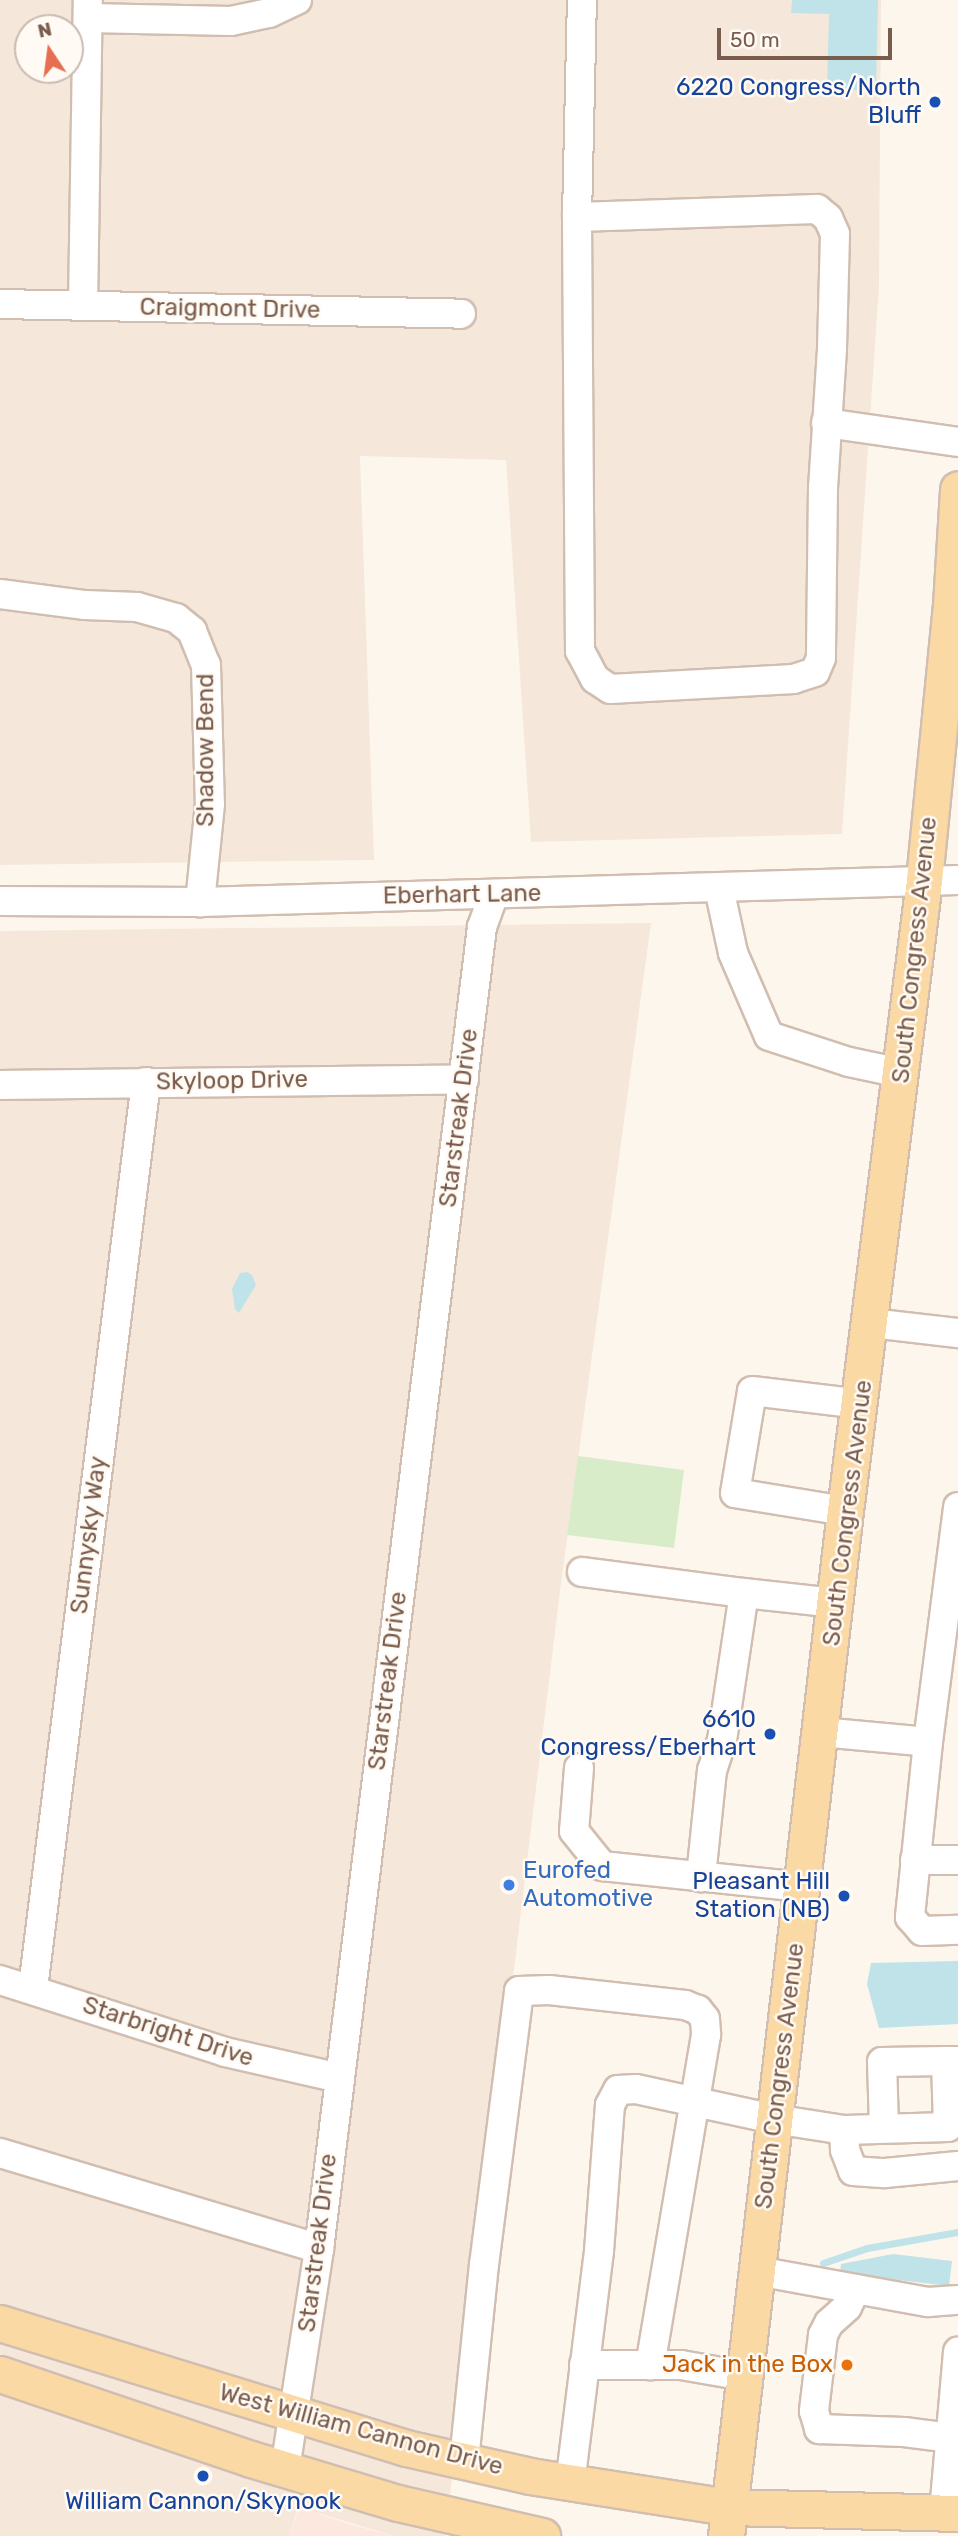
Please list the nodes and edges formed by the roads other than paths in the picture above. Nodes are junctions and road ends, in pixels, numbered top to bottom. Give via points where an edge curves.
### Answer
1 (297, 0) edge
2 (583, 0) edge
3 (88, 9) edge
4 (577, 217) junction
5 (0, 304) edge
6 (83, 306) junction
7 (461, 314) dead end
8 (825, 423) junction
9 (958, 442) edge
10 (958, 489) edge
11 (0, 594) edge
12 (954, 602) edge
13 (941, 880) edge
14 (719, 888) junction
15 (494, 894) junction
16 (0, 901) edge
17 (200, 902) junction
18 (901, 1073) junction
19 (464, 1079) junction
20 (146, 1082) junction
21 (0, 1085) edge
22 (871, 1323) junction
23 (958, 1332) edge
24 (861, 1404) junction
25 (958, 1507) edge
26 (845, 1511) junction
27 (582, 1572) dead end
28 (744, 1593) junction
29 (836, 1603) junction
30 (821, 1732) junction
31 (928, 1742) junction
32 (579, 1768) dead end
33 (915, 1860) junction
34 (958, 1860) edge
35 (701, 1877) junction
36 (802, 1887) junction
37 (958, 1930) edge
38 (0, 1980) edge
39 (33, 1988) junction
40 (952, 2061) edge
41 (339, 2078) junction
42 (695, 2102) junction
43 (774, 2119) junction
44 (884, 2129) junction
45 (844, 2130) junction
46 (0, 2153) edge
47 (958, 2166) edge
48 (319, 2249) junction
49 (757, 2271) junction
50 (856, 2288) junction
51 (958, 2300) edge
52 (0, 2323) edge
53 (958, 2351) edge
54 (584, 2365) junction
55 (650, 2365) junction
56 (0, 2374) edge
57 (744, 2376) junction
58 (294, 2415) junction
59 (954, 2440) edge
60 (464, 2461) junction
61 (285, 2469) junction
62 (570, 2484) junction
63 (951, 2512) edge
64 (727, 2522) edge
65 (542, 2536) edge

1 - 3 street via 269,13 231,21
2 - 4 street
3 - 6 street
4 - 8 street via 817,209 835,234
4 - 8 street via 580,651 595,679 610,689 794,679 815,672 821,659
5 - 6 street, Craigmont Drive
6 - 7 street, Craigmont Drive
8 - 9 street
10 - 12 main road, South Congress Avenue
11 - 17 street, Shadow Bend via 137,607 176,618 192,631 206,665 210,804
12 - 13 main road, South Congress Avenue
13 - 14 street, Eberhart Lane
13 - 18 main road, South Congress Avenue
14 - 15 street, Eberhart Lane
14 - 18 street via 733,953 769,1036
15 - 17 street, Eberhart Lane
15 - 19 street, Starstreak Drive via 482,927
16 - 17 street, Eberhart Lane
18 - 22 main road, South Congress Avenue
19 - 20 street, Skyloop Drive
19 - 41 street, Starstreak Drive
20 - 21 street, Skyloop Drive
20 - 39 street, Sunnysky Way
22 - 23 street
22 - 24 main road, South Congress Avenue
24 - 26 main road, South Congress Avenue
24 - 26 street via 752,1391 736,1493
25 - 31 street
26 - 29 main road, South Congress Avenue
27 - 28 street
28 - 29 street
28 - 35 street via 722,1740 712,1770
29 - 30 main road, South Congress Avenue
30 - 31 street
30 - 36 main road, South Congress Avenue
31 - 33 street
32 - 35 street via 574,1831 602,1866
33 - 34 street
33 - 37 street via 909,1917 922,1931
35 - 36 street
36 - 43 main road, South Congress Avenue
38 - 39 street, Starbright Drive
39 - 41 street, Starbright Drive via 225,2052
40 - 44 street via 948,2127
40 - 44 street via 882,2062
41 - 48 street, Starstreak Drive
42 - 43 street
42 - 54 street via 636,2089 618,2090 610,2105
42 - 55 street
42 - 60 street via 706,2035 705,2020 698,2010 563,1992 519,1991
43 - 45 street
43 - 49 main road, South Congress Avenue
44 - 45 street
45 - 47 street via 853,2171 885,2173
46 - 48 street
48 - 58 street, Starstreak Drive
49 - 50 street
49 - 57 main road, South Congress Avenue
50 - 51 street via 928,2302
50 - 59 street via 823,2335 814,2411 819,2429 904,2432
52 - 58 main road, West William Cannon Drive
53 - 59 street
54 - 55 street
54 - 62 street
55 - 57 street via 681,2365
56 - 61 main road
57 - 64 main road, South Congress Avenue
58 - 60 main road, West William Cannon Drive
58 - 61 street, Starstreak Drive
59 - 63 street
60 - 62 main road, West William Cannon Drive
61 - 65 main road via 398,2503
62 - 64 main road, West William Cannon Drive
63 - 64 main road, West William Cannon Drive

